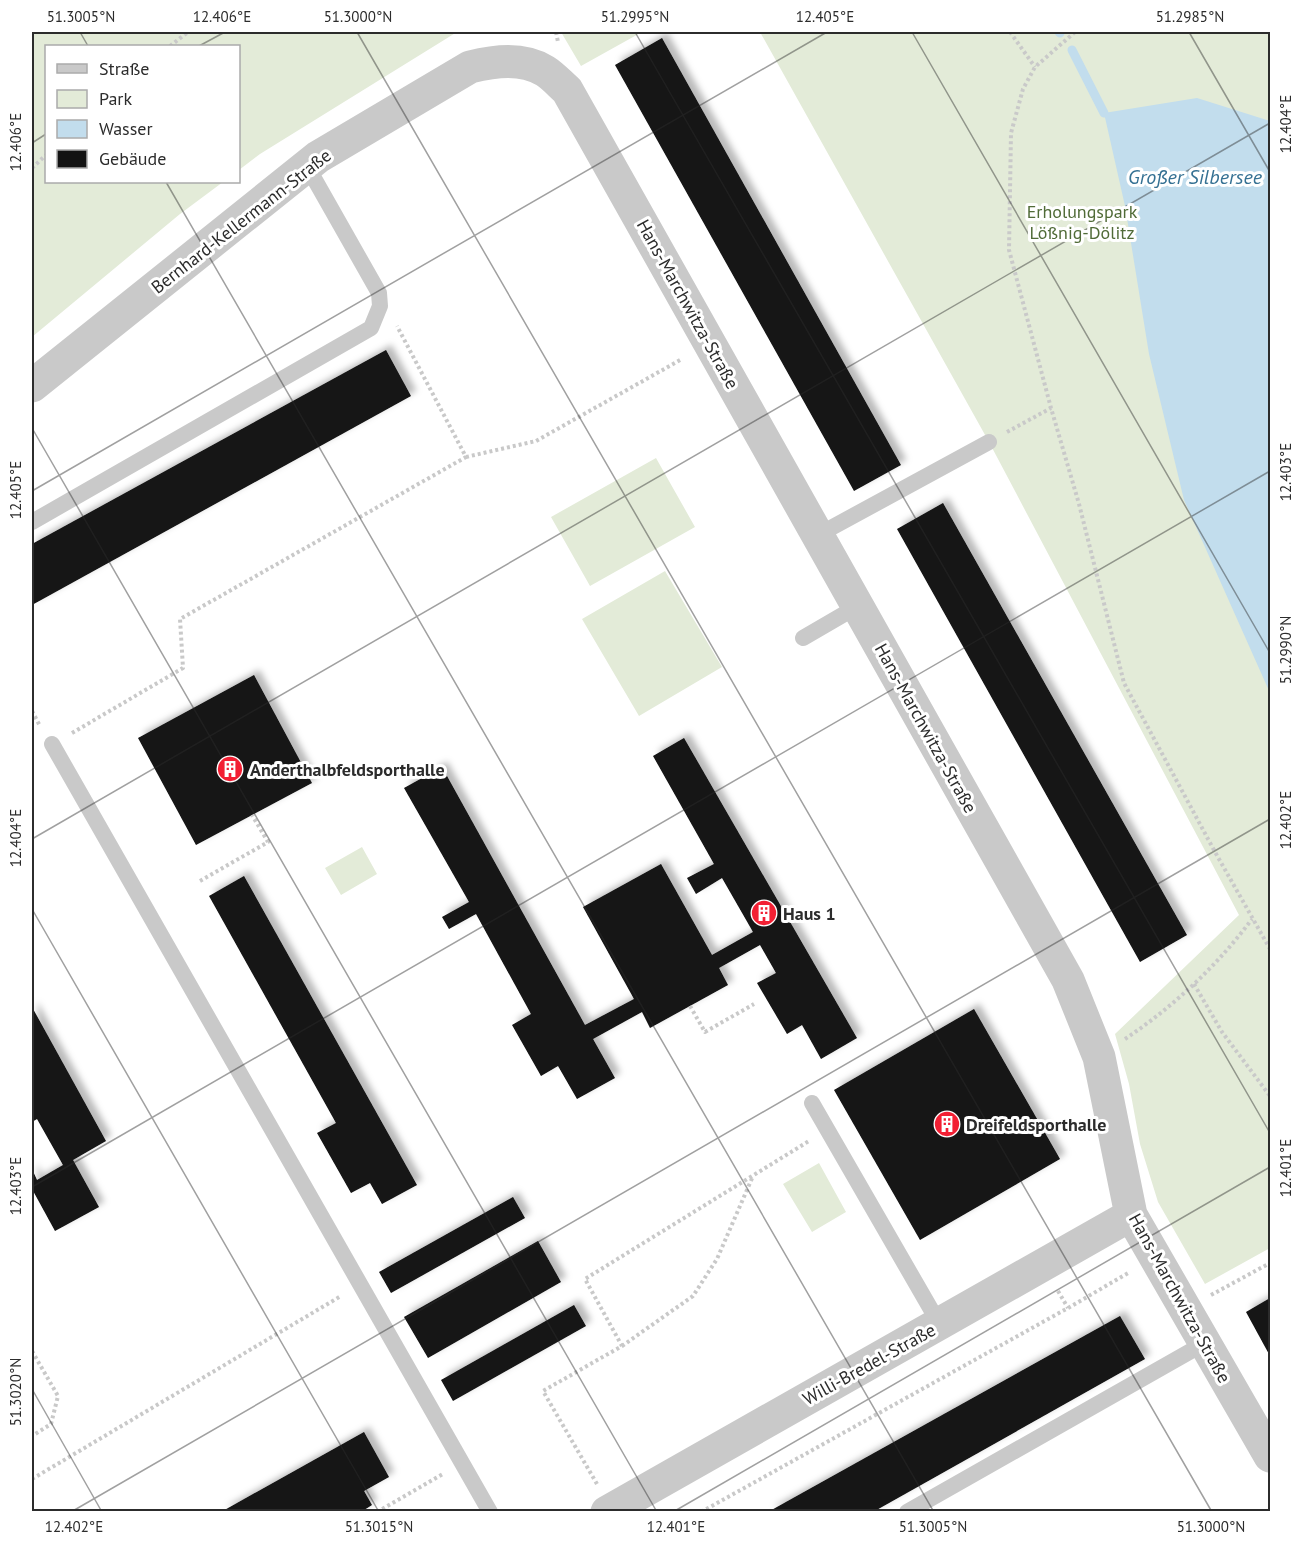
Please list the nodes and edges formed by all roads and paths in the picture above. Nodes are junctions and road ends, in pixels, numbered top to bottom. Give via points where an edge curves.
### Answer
1 (188, 32) edge
2 (1010, 32) edge
3 (1074, 33) edge
4 (172, 45) edge
5 (496, 61) joint
6 (1035, 67) junction
7 (45, 156) edge
8 (307, 166) junction
9 (32, 168) edge
10 (380, 293) junction
11 (710, 343) junction
12 (32, 386) edge
13 (1051, 408) junction
14 (989, 442) joint
15 (466, 457) junction
16 (32, 522) edge
17 (818, 535) junction
18 (858, 606) junction
19 (802, 638) dead end
20 (52, 744) joint
21 (252, 815) dead end
22 (200, 881) dead end
23 (1252, 919) junction
24 (1270, 950) edge
25 (1194, 984) junction
26 (754, 1004) dead end
27 (690, 1006) dead end
28 (1099, 1057) junction
29 (1270, 1096) edge
30 (812, 1103) dead end
31 (827, 1129) junction
32 (753, 1176) junction
33 (1131, 1215) junction
34 (1155, 1257) junction
35 (1270, 1263) edge
36 (360, 1284) junction
37 (1186, 1309) junction
38 (940, 1325) junction
39 (1205, 1343) junction
40 (622, 1346) junction
41 (32, 1350) edge
42 (32, 1436) edge
43 (1270, 1456) edge
44 (462, 1463) junction
45 (32, 1479) edge
46 (609, 1510) edge
47 (376, 1512) edge
48 (490, 1512) edge
49 (701, 1512) edge
50 (906, 1512) edge

1 - 4 path
2 - 6 path
3 - 6 path
5 - 8 street, Bernhard-Kellermann-Straße via 470,67
5 - 11 street, Hans-Marchwitza-Straße via 525,63 545,71 567,90
6 - 13 path via 1023,89 1011,133 1009,250
7 - 9 path
8 - 10 lane
8 - 12 street, Bernhard-Kellermann-Straße
10 - 15 path
10 - 16 lane via 380,306 371,328
11 - 15 path via 536,441
11 - 17 street, Hans-Marchwitza-Straße
13 - 14 path
13 - 23 path via 1124,683
14 - 17 lane
15 - 20 path via 180,619 183,668
17 - 18 street, Hans-Marchwitza-Straße
18 - 19 lane
18 - 28 street, Hans-Marchwitza-Straße via 1068,980
20 - 36 lane
21 - 22 path via 268,842
23 - 24 path
23 - 25 path
25 - 28 path via 1150,1022
25 - 29 path via 1222,1032
26 - 27 path via 705,1032
28 - 33 street, Hans-Marchwitza-Straße
30 - 31 lane
31 - 32 path
31 - 38 lane
32 - 40 path via 717,1259 693,1296
32 - 40 path via 585,1279
33 - 34 street, Hans-Marchwitza-Straße
33 - 38 street, Willi-Bredel-Straße
34 - 37 street, Hans-Marchwitza-Straße
34 - 49 path
35 - 37 path
36 - 44 lane
36 - 45 path
37 - 39 street, Hans-Marchwitza-Straße
38 - 46 street, Willi-Bredel-Straße
39 - 43 street, Hans-Marchwitza-Straße
39 - 50 lane
40 - 46 path via 543,1391
41 - 42 path via 58,1396 51,1424
44 - 47 path
44 - 48 lane

